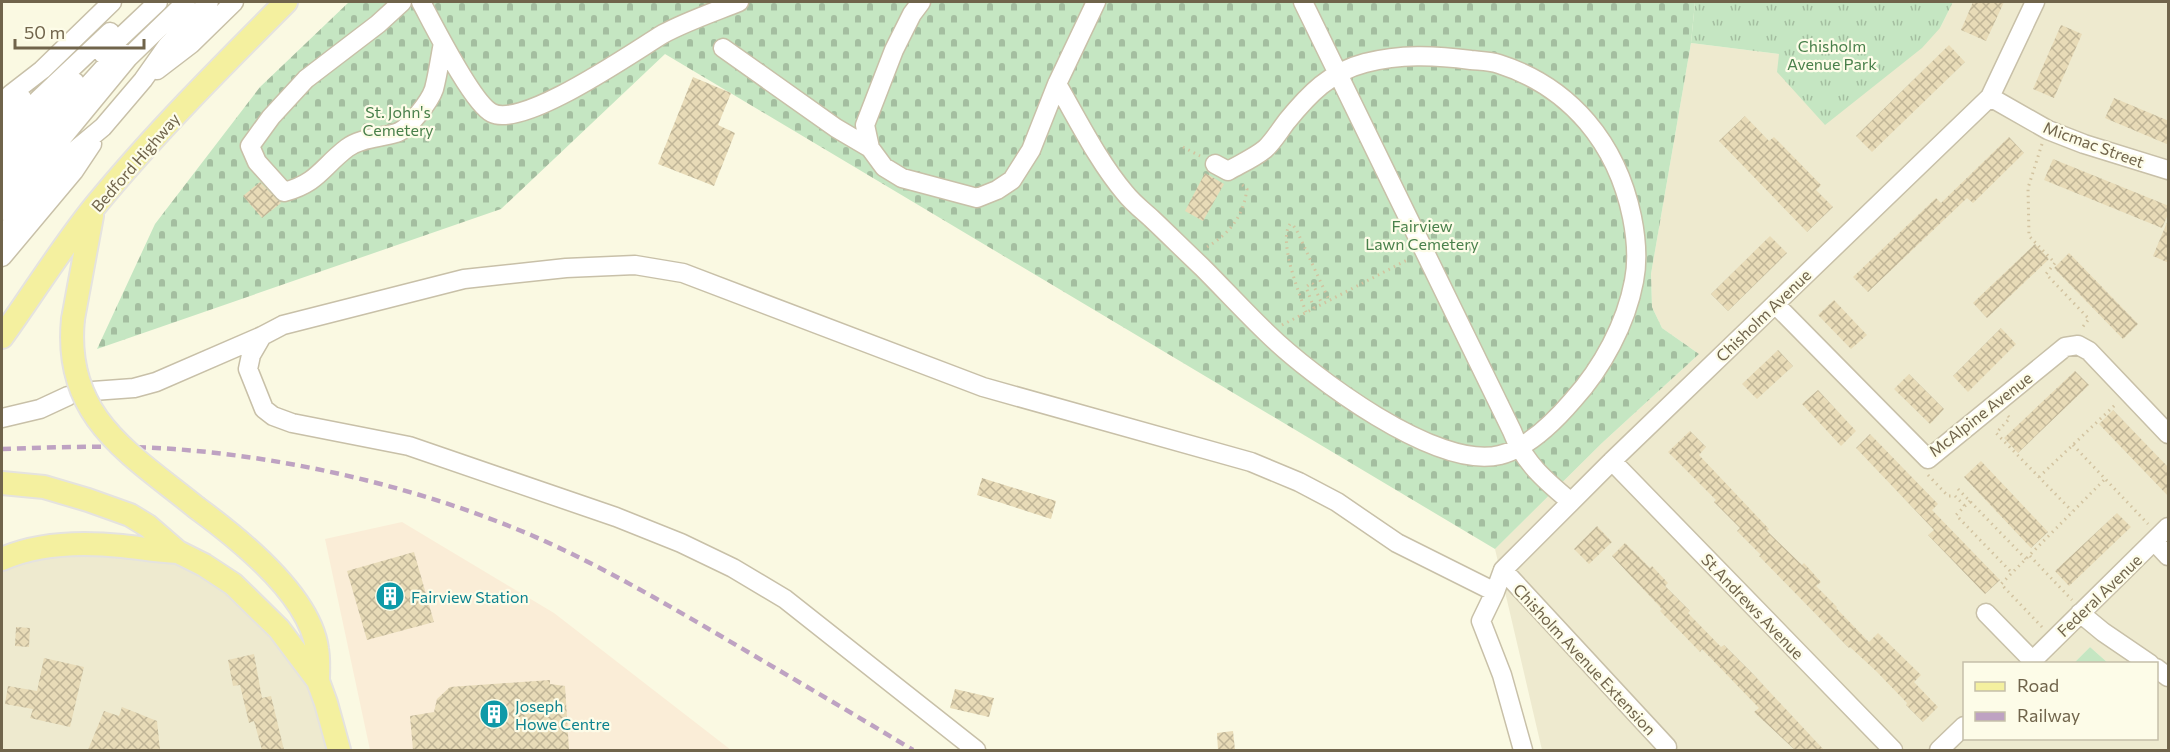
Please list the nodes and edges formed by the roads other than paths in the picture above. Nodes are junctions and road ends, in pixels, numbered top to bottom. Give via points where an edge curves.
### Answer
1 (112, 2) edge
2 (141, 2) edge
3 (158, 2) edge
4 (171, 2) edge
5 (186, 2) edge
6 (209, 2) edge
7 (234, 2) edge
8 (286, 2) edge
9 (402, 2) edge
10 (421, 2) edge
11 (739, 2) edge
12 (921, 2) edge
13 (1096, 2) edge
14 (1303, 2) edge
15 (2035, 2) edge
16 (443, 43) junction
17 (723, 48) dead end
18 (42, 70) junction
19 (1336, 72) junction
20 (143, 80) junction
21 (1057, 84) junction
22 (1990, 98) junction
23 (2, 105) edge
24 (2, 123) edge
25 (103, 127) junction
26 (2, 145) edge
27 (870, 148) junction
28 (2, 166) edge
29 (1221, 167) road end
30 (2169, 170) edge
31 (2, 188) edge
32 (93, 209) junction
33 (2, 211) edge
34 (2, 236) edge
35 (2, 257) edge
36 (1775, 304) junction
37 (3, 335) edge
38 (262, 336) junction
39 (216, 356) junction
40 (248, 369) junction
41 (93, 391) dead end
42 (68, 396) dead end
43 (2, 418) edge
44 (2169, 434) edge
45 (1518, 448) junction
46 (1612, 461) junction
47 (2, 483) edge
48 (1571, 502) junction
49 (2161, 535) edge
50 (178, 552) junction
51 (2169, 556) edge
52 (2, 559) edge
53 (1503, 570) junction
54 (1495, 592) junction
55 (1986, 613) dead end
56 (2080, 613) junction
57 (2030, 662) edge
58 (2148, 662) edge
59 (318, 681) junction
60 (1963, 728) edge
61 (1667, 747) dead end
62 (339, 750) edge
63 (976, 750) edge
64 (1523, 750) edge
65 (1893, 750) edge
66 (1939, 750) edge

1 - 18 street
2 - 26 street via 39,99
3 - 28 street via 71,86
4 - 31 street via 63,113
5 - 33 street via 128,58
6 - 20 street via 167,46
7 - 20 street via 191,44
8 - 32 main road, Bedford Highway via 212,75
9 - 16 street via 306,79 250,146 257,162 284,192 315,179 350,146 399,133 414,119 434,90
10 - 16 street
11 - 16 street via 665,33 567,93 514,115 493,114 478,101
12 - 27 street via 894,50 865,125
13 - 21 street
14 - 19 street
15 - 22 street, Chisholm Avenue
17 - 27 street
18 - 23 street
18 - 24 street
19 - 29 street via 1318,85 1266,148
19 - 45 street
19 - 45 street via 1408,55 1497,63 1540,83 1572,106 1602,140 1617,168 1628,197 1635,235 1635,279 1623,316 1605,357 1580,393 1544,429
20 - 25 street
21 - 27 street via 1031,150 1012,180 977,198 902,178 884,167
21 - 45 street via 1125,193 1268,335 1355,402 1427,443 1469,457 1489,458
22 - 30 street, Micmac Street via 2048,130
22 - 36 street, Chisholm Avenue
25 - 34 street via 67,157
25 - 35 street via 74,171
32 - 37 main road, Bedford Highway
32 - 59 main road, bridge via 71,342 84,400 117,442 249,550 276,577 310,627 317,647
36 - 44 street, McAlpine Avenue via 1928,459 2065,347 2078,345 2089,351
36 - 46 street, Chisholm Avenue
38 - 39 street
38 - 40 street
38 - 54 street via 283,325 464,279 635,265 683,273 983,387 1251,462 1337,502 1397,543
39 - 40 street via 239,360
39 - 41 street via 145,385
40 - 63 street via 264,409 273,416 409,446 616,517 733,568 785,599
42 - 43 street via 40,409
45 - 48 street
46 - 48 street, Chisholm Avenue
46 - 65 street, St Andrews Avenue
47 - 50 main road via 44,487 130,515
48 - 53 street, Chisholm Avenue
49 - 51 street
49 - 56 street, Federal Avenue
50 - 52 main road via 99,544 51,546
50 - 59 main road via 233,584 279,629
53 - 54 street, Chisholm Avenue
53 - 61 street, Chisholm Avenue Extension
54 - 64 street, Chisholm Avenue via 1481,621 1502,675
55 - 57 street
56 - 57 street, Federal Avenue
56 - 58 street
59 - 62 main road
60 - 66 street

